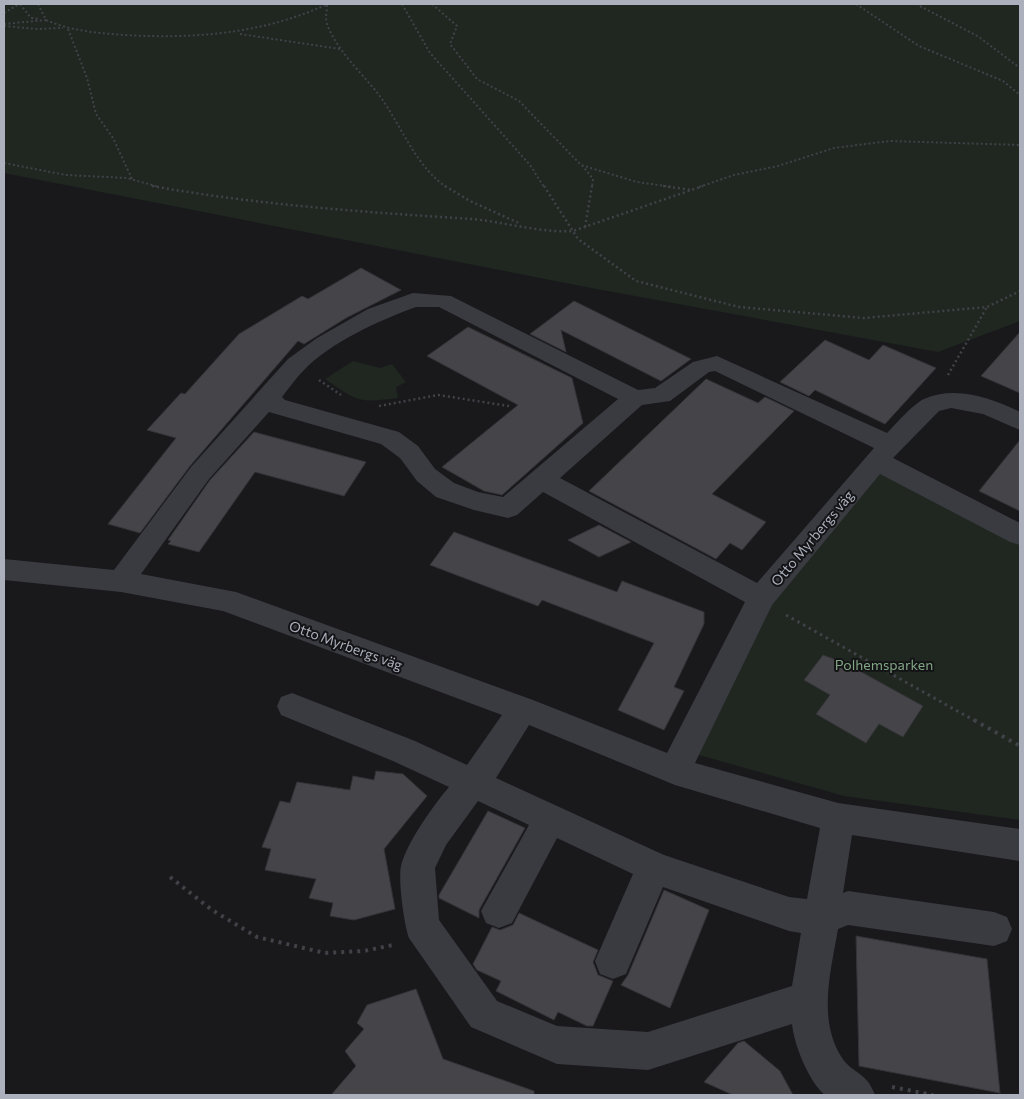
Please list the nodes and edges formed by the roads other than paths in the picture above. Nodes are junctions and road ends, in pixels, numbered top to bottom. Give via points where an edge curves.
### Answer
1 (268, 398) junction
2 (634, 398) junction
3 (1020, 422) edge
4 (883, 453) junction
5 (541, 479) junction
6 (1020, 535) edge
7 (4, 570) edge
8 (122, 581) junction
9 (761, 598) junction
10 (292, 706) dead end
11 (522, 710) junction
12 (675, 772) junction
13 (472, 783) junction
14 (550, 818) junction
15 (838, 818) junction
16 (1020, 845) edge
17 (654, 867) junction
18 (499, 911) dead end
19 (822, 918) junction
20 (994, 929) dead end
21 (613, 961) dead end
22 (808, 1000) junction
23 (855, 1095) edge

1 - 2 street via 296,364 324,343 376,314 414,300 443,301
1 - 5 street via 276,406 390,438 409,452 426,475 445,490 474,501 508,508
1 - 8 street via 200,472
2 - 4 street via 661,395 701,367 717,363
2 - 5 street
3 - 4 street, Otto Myrbergs väg via 989,407 951,400 932,405
4 - 6 street
4 - 9 street, Otto Myrbergs väg
5 - 9 street
7 - 8 street, Otto Myrbergs väg
8 - 11 street, Otto Myrbergs väg via 226,600
9 - 12 street, Otto Myrbergs väg
10 - 13 street via 404,751
11 - 12 street, Otto Myrbergs väg
11 - 13 street
12 - 15 street, Otto Myrbergs väg
13 - 14 street
13 - 22 street via 434,834 418,867 422,926 484,1014 556,1045 648,1051
14 - 17 street
14 - 18 street
15 - 16 street, Otto Myrbergs väg
15 - 19 street
17 - 19 street via 788,914
17 - 21 street
19 - 20 street via 848,908
19 - 22 street
22 - 23 street via 812,1034 829,1074

